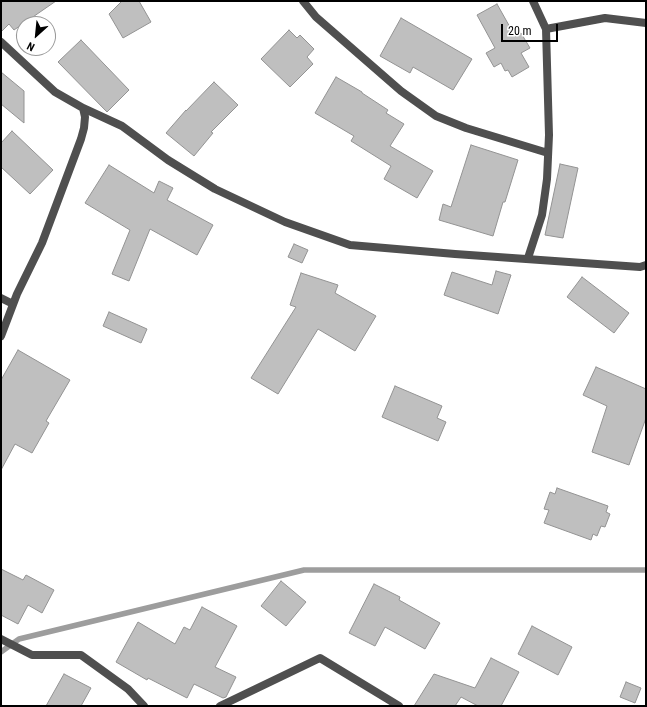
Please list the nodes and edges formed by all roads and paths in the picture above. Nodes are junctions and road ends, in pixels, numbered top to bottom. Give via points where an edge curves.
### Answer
1 (302, 1) edge
2 (533, 1) edge
3 (646, 22) edge
4 (546, 29) junction
5 (1, 42) edge
6 (83, 108) junction
7 (548, 153) junction
8 (528, 258) junction
9 (646, 265) edge
10 (1, 298) edge
11 (13, 304) junction
12 (1, 336) edge
13 (2, 639) edge
14 (144, 706) edge
15 (220, 706) edge
16 (399, 706) edge

1 - 7 street via 316,17 401,91 436,116
2 - 4 street
3 - 4 street via 605,18
4 - 7 street
5 - 6 street via 55,92
6 - 8 street via 122,126 168,160 216,190 285,222 350,245
6 - 11 street via 84,128 42,244
7 - 8 street via 542,215
8 - 9 street via 640,267
10 - 11 street
11 - 12 street
13 - 14 street via 32,655 81,656 128,689
15 - 16 street via 320,658

